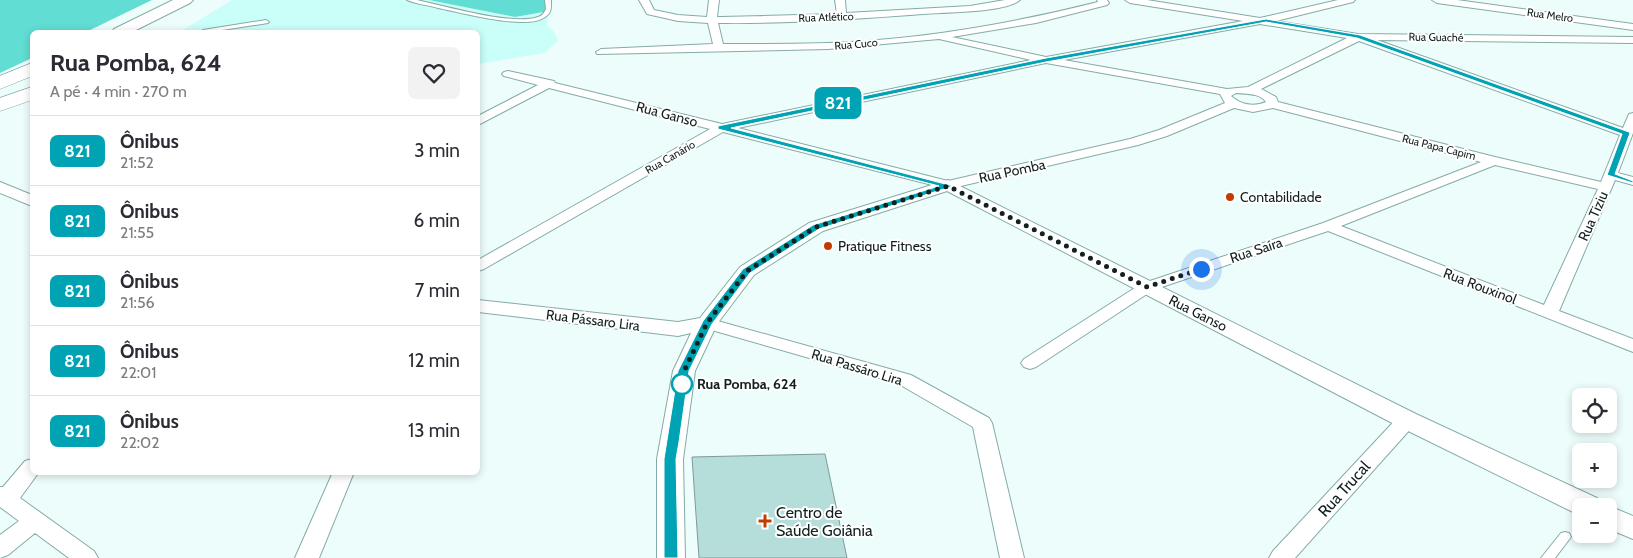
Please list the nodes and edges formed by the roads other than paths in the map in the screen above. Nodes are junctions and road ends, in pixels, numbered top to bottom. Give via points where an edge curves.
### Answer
1 (185, 0) edge
2 (410, 0) edge
3 (548, 0) edge
4 (644, 0) edge
5 (714, 0) edge
6 (840, 0) edge
7 (960, 0) edge
8 (1015, 0) edge
9 (1130, 0) edge
10 (1350, 0) edge
11 (1437, 0) edge
12 (1107, 1) edge
13 (984, 6) junction
14 (970, 7) junction
15 (842, 17) junction
16 (712, 20) junction
17 (1266, 20) junction
18 (266, 22) dead end
19 (1002, 25) junction
20 (1633, 27) edge
21 (124, 30) edge
22 (216, 30) edge
23 (936, 36) junction
24 (1358, 36) junction
25 (1633, 40) edge
26 (719, 47) junction
27 (601, 52) dead end
28 (1046, 60) junction
29 (30, 70) edge
30 (508, 74) dead end
31 (0, 83) edge
32 (550, 83) junction
33 (1251, 90) junction
34 (1227, 92) junction
35 (30, 94) edge
36 (2, 101) edge
37 (1234, 104) junction
38 (1272, 104) junction
39 (1633, 117) edge
40 (480, 120) edge
41 (721, 128) junction
42 (1626, 133) junction
43 (1494, 161) junction
44 (1608, 181) junction
45 (1633, 181) edge
46 (948, 186) junction
47 (0, 187) edge
48 (30, 200) edge
49 (1328, 226) junction
50 (480, 265) edge
51 (1147, 287) junction
52 (480, 306) edge
53 (1549, 313) junction
54 (707, 323) junction
55 (1633, 346) edge
56 (1030, 363) dead end
57 (1407, 420) junction
58 (30, 469) edge
59 (343, 475) edge
60 (3, 497) edge
61 (1572, 499) edge
62 (34, 521) junction
63 (1617, 521) edge
64 (1633, 528) edge
65 (1565, 537) dead end
66 (0, 548) edge
67 (86, 558) edge
68 (307, 558) edge
69 (671, 558) edge
70 (1012, 558) edge
71 (1281, 558) edge
72 (1547, 558) edge

1 - 21 main road
2 - 3 lane via 532,21 546,14
4 - 16 street, Rua Atlético via 650,12 672,18
5 - 16 street
6 - 15 street
7 - 14 street
8 - 13 street, Rua Atlético
9 - 17 street
10 - 17 street, Rua Canário
11 - 20 street, Rua Melro
12 - 19 street, Rua Cuco via 1036,20
13 - 14 street, Rua Atlético
13 - 19 street
14 - 15 street, Rua Atlético
15 - 16 street, Rua Atlético
16 - 26 street
17 - 24 street
17 - 28 street, Rua Canário
18 - 22 lane
19 - 23 street, Rua Cuco
23 - 26 street, Rua Cuco via 828,46
23 - 28 street
24 - 25 street, Rua Guaché
24 - 33 street, Rua Guaché
24 - 42 street
26 - 27 street, Rua Cuco
28 - 34 street
28 - 41 street, Rua Canário
29 - 31 highway
30 - 32 street, Rua Ganso
32 - 40 street
32 - 41 street, Rua Ganso
33 - 34 street
33 - 38 street via 1268,96
34 - 37 street via 1226,98
35 - 36 highway
37 - 38 street via 1257,108
37 - 46 street, Rua Pomba via 1133,142
38 - 43 street, Rua Papa Capim
39 - 42 street, Rua Tiziu
41 - 46 street, Rua Ganso
41 - 50 street, Rua Canário
42 - 44 street, Rua Tiziu
43 - 44 street, Rua Papa Capim
43 - 49 street, Rua Saíra
44 - 45 street
44 - 53 street, Rua Tiziu
46 - 51 street, Rua Ganso
46 - 54 street, Rua Pomba via 816,227 747,271
47 - 48 street
49 - 51 street, Rua Saíra
49 - 53 street, Rua Rouxinol
51 - 56 street, Rua Saíra
51 - 57 street, Rua Ganso
52 - 54 street, Rua Pássaro Lira via 678,329
53 - 55 street, Rua Rouxinol
54 - 69 street, Rua Pomba via 684,371 672,450
54 - 70 street, Rua Passáro Lira via 904,380 982,423
57 - 61 street, Rua Ganso
57 - 71 street, Rua Trucal
58 - 60 street
59 - 68 street
60 - 62 street
62 - 66 street
62 - 67 street
63 - 64 street
65 - 72 lane

